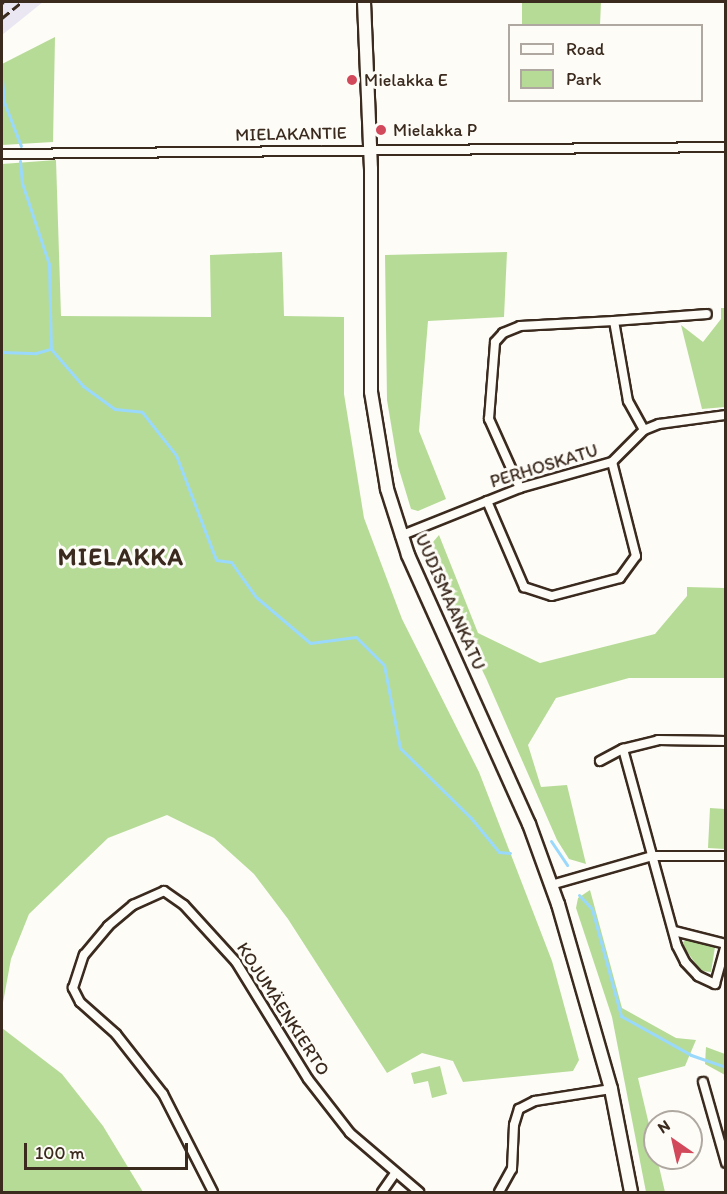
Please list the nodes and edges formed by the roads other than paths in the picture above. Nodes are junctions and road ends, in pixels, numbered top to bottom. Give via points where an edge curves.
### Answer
1 (364, 2) edge
2 (726, 147) edge
3 (371, 150) junction
4 (2, 154) edge
5 (707, 314) dead end
6 (614, 321) junction
7 (726, 415) edge
8 (644, 430) junction
9 (612, 462) junction
10 (520, 488) junction
11 (487, 501) junction
12 (400, 536) junction
13 (726, 741) edge
14 (623, 749) junction
15 (600, 760) dead end
16 (652, 856) junction
17 (726, 856) edge
18 (551, 885) junction
19 (674, 931) junction
20 (726, 944) edge
21 (703, 1082) dead end
22 (611, 1089) junction
23 (723, 1143) edge
24 (726, 1162) edge
25 (394, 1175) junction
26 (213, 1192) edge
27 (382, 1192) edge
28 (419, 1192) edge
29 (499, 1192) edge
30 (632, 1192) edge

1 - 3 street, UUDISMAANKATU
2 - 3 street, MIELAKANTIE
3 - 4 street, MIELAKANTIE
3 - 12 street, UUDISMAANKATU via 371,392 375,434
5 - 6 street
6 - 8 street via 628,401
6 - 10 street via 520,326 503,333 495,342 489,419
7 - 8 street, PERHOSKATU via 659,424
8 - 9 street, PERHOSKATU
9 - 10 street, PERHOSKATU
9 - 11 street via 636,556 620,578 552,596 524,587
10 - 11 street, PERHOSKATU
11 - 12 street, PERHOSKATU
12 - 18 street, UUDISMAANKATU via 529,824
13 - 14 street via 658,740
14 - 15 street
14 - 16 street
16 - 17 street
16 - 18 street
16 - 19 street
18 - 22 street, UUDISMAANKATU
19 - 20 street
19 - 20 street via 686,962 698,976 715,984
21 - 23 street
22 - 29 street via 535,1101 519,1109 514,1125 512,1169
22 - 30 street, UUDISMAANKATU
23 - 24 street
25 - 26 street, KOJUMÄENKIERTO via 350,1133 321,1098 252,984 221,943 164,891 133,905 108,926 84,956 73,988 81,1002 116,1034 163,1094
25 - 27 street
25 - 28 street, KOJUMÄENKIERTO

